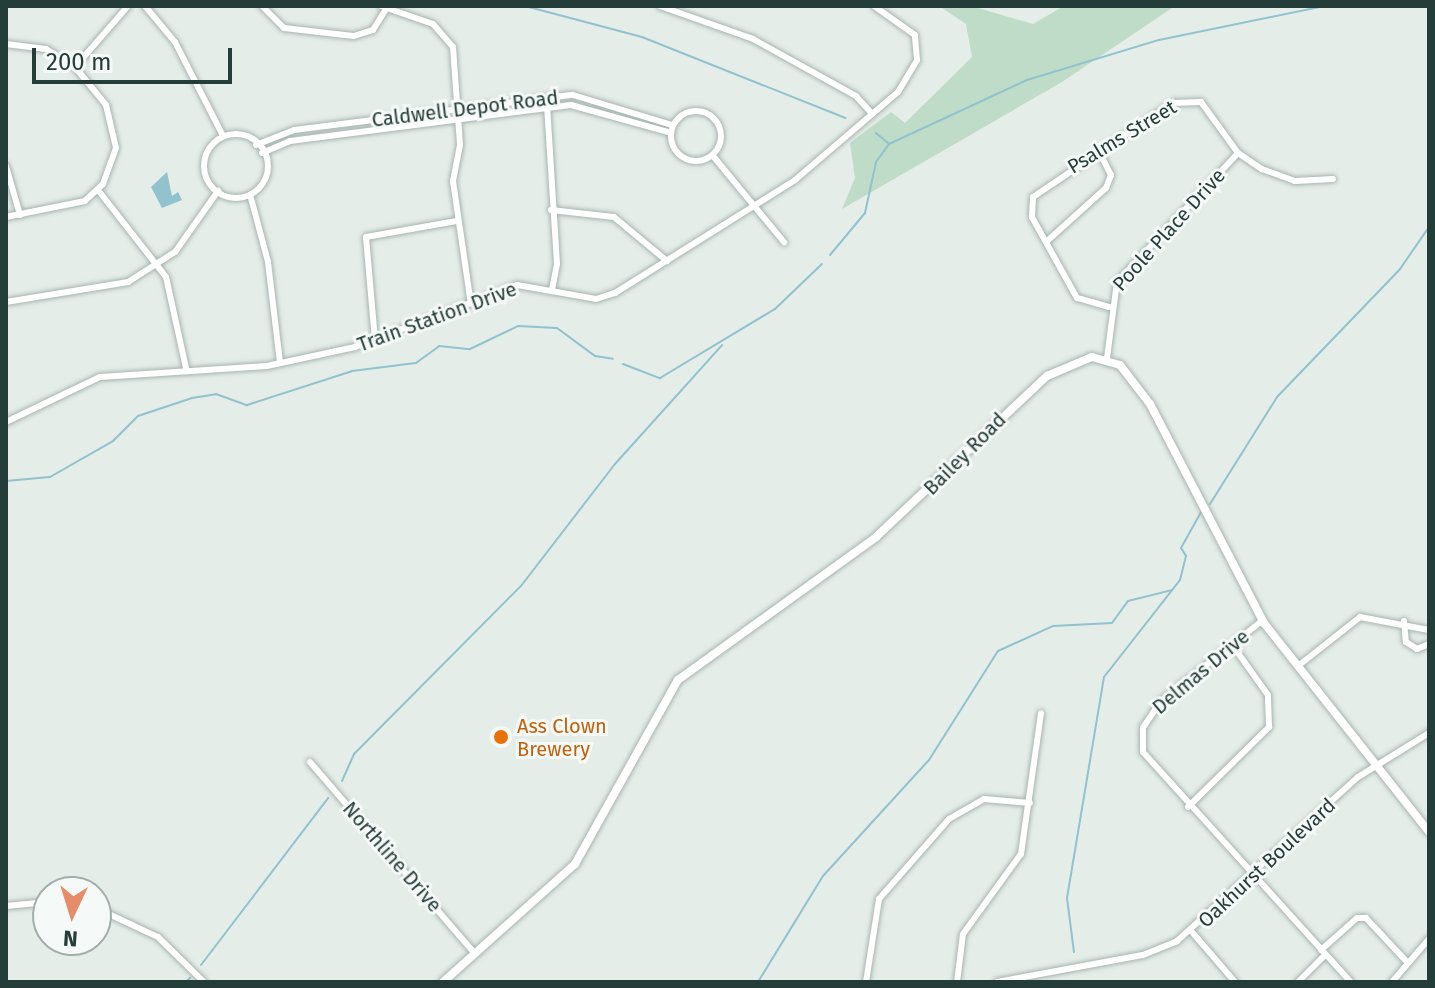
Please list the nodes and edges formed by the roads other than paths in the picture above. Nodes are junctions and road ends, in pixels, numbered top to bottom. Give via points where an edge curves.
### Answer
1 (128, 6) edge
2 (145, 6) edge
3 (262, 6) edge
4 (660, 6) edge
5 (874, 6) edge
6 (384, 7) edge
7 (6, 44) edge
8 (75, 67) junction
9 (547, 98) junction
10 (547, 109) junction
11 (458, 110) junction
12 (872, 114) junction
13 (458, 119) junction
14 (671, 129) junction
15 (222, 134) junction
16 (256, 145) junction
17 (1098, 150) junction
18 (262, 153) junction
19 (1238, 153) junction
20 (713, 156) junction
21 (6, 166) edge
22 (1333, 179) dead end
23 (98, 190) junction
24 (218, 191) junction
25 (251, 198) junction
26 (758, 204) junction
27 (551, 210) junction
28 (20, 215) junction
29 (6, 217) edge
30 (457, 221) junction
31 (784, 242) dead end
32 (1046, 242) junction
33 (667, 261) junction
34 (158, 264) junction
35 (552, 290) junction
36 (6, 302) edge
37 (471, 304) junction
38 (1109, 307) junction
39 (375, 340) junction
40 (1107, 358) junction
41 (280, 362) junction
42 (186, 368) junction
43 (6, 422) edge
44 (1263, 620) junction
45 (1404, 621) junction
46 (1429, 630) edge
47 (1429, 644) edge
48 (1233, 646) junction
49 (1298, 666) junction
50 (1041, 713) dead end
51 (1429, 733) edge
52 (310, 762) dead end
53 (1378, 762) junction
54 (1030, 803) junction
55 (1188, 807) junction
56 (1429, 832) edge
57 (1253, 878) junction
58 (32, 904) edge
59 (6, 906) edge
60 (112, 915) edge
61 (1192, 932) junction
62 (1429, 939) edge
63 (1323, 952) junction
64 (474, 953) junction
65 (1407, 962) junction
66 (1023, 980) edge
67 (204, 982) edge
68 (443, 982) edge
69 (866, 982) edge
70 (957, 982) edge
71 (997, 982) edge
72 (1235, 982) edge
73 (1298, 982) edge
74 (1351, 982) edge
75 (1392, 982) edge

1 - 8 street
2 - 15 street via 175,42
3 - 6 street via 284,28 354,36 373,30
4 - 12 street via 753,39 856,96
5 - 12 street, Train Station Drive via 908,25 919,48 898,92
6 - 11 street via 448,37
7 - 8 street via 46,49
8 - 23 street via 112,119 114,161
9 - 10 street
9 - 11 street, Caldwell Depot Road
9 - 14 street, Caldwell Depot Road via 586,97
10 - 13 street, Caldwell Depot Road
10 - 14 street, Caldwell Depot Road via 581,107
10 - 27 street
11 - 13 street
11 - 16 street, Caldwell Depot Road via 294,130
12 - 26 street, Train Station Drive
13 - 18 street, Caldwell Depot Road via 290,141
13 - 30 street
14 - 20 street, Caldwell Depot Road via 687,158
14 - 20 street via 693,112 711,116 721,141
15 - 16 street via 242,134
15 - 24 street via 207,157
16 - 18 street
17 - 19 street, Psalms Street via 1191,99 1209,108
17 - 32 street via 1111,175 1106,188
17 - 32 street, Psalms Street via 1033,197 1032,217
18 - 25 street via 264,180
19 - 22 street, Psalms Street via 1278,177
19 - 38 street, Poole Place Drive via 1117,282
20 - 26 street
21 - 28 street
23 - 28 street via 73,207
23 - 34 street
24 - 25 street
24 - 34 street
25 - 41 street via 268,262
26 - 31 street
26 - 33 street, Train Station Drive
27 - 33 street via 614,217
27 - 35 street
28 - 29 street
30 - 37 street
30 - 39 street via 366,237
32 - 38 street, Psalms Street via 1077,298
33 - 35 street, Train Station Drive via 606,297
34 - 36 street via 113,288
34 - 42 street via 178,310
35 - 37 street, Train Station Drive via 517,285
37 - 39 street, Train Station Drive
38 - 40 street, Poole Place Drive
39 - 41 street, Train Station Drive
40 - 44 street via 1159,420
40 - 64 street, Bailey Road via 1075,362 1047,376 889,527 685,674 661,701 575,864
41 - 42 street, Train Station Drive
42 - 43 street, Train Station Drive via 100,377
44 - 48 street, Delmas Drive
44 - 49 street
45 - 46 street
45 - 47 street via 1406,642 1417,649
45 - 49 street via 1352,620
48 - 55 street via 1268,695 1269,727
48 - 55 street, Delmas Drive via 1161,701 1143,728 1146,760
49 - 53 street
50 - 54 street
51 - 53 street, Oakhurst Boulevard
52 - 64 street, Northline Drive
53 - 56 street
53 - 57 street, Oakhurst Boulevard
54 - 69 street via 984,799 949,819 879,899
54 - 70 street via 1016,867 963,934
55 - 57 street, Delmas Drive
57 - 61 street, Oakhurst Boulevard
57 - 63 street, Delmas Drive
58 - 59 street
60 - 67 street via 158,937
61 - 66 street, Oakhurst Boulevard via 1143,955
61 - 72 street
62 - 65 street
63 - 65 street via 1357,918 1366,918
63 - 73 street
63 - 74 street, Delmas Drive
64 - 68 street, Bailey Road
65 - 75 street
66 - 71 street, Oakhurst Boulevard

